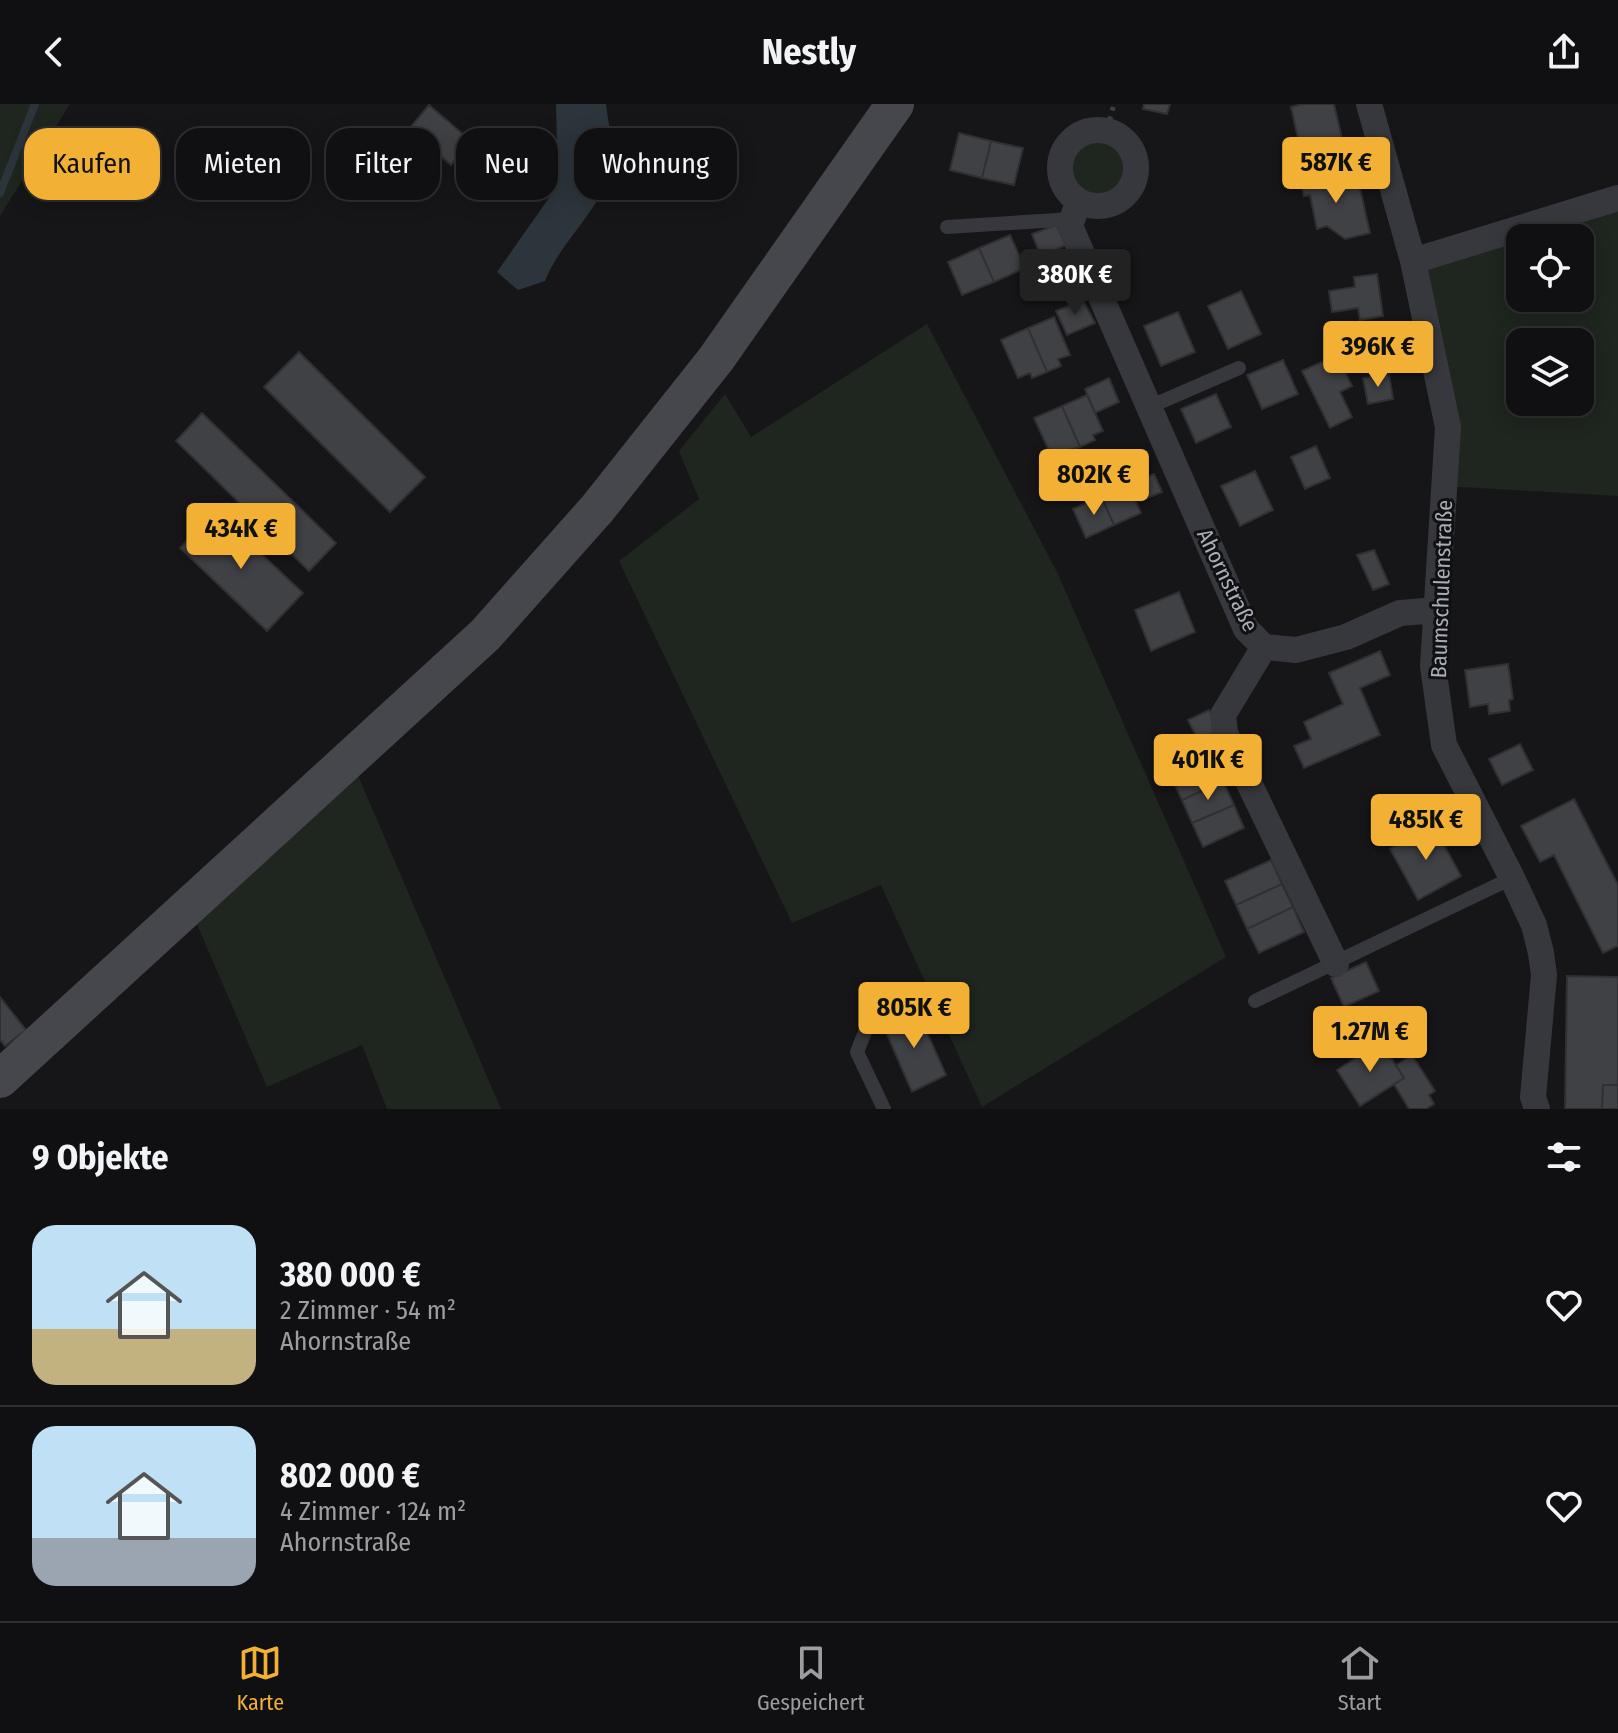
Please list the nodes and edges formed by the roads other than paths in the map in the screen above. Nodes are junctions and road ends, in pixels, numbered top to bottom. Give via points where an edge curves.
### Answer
1 (895, 104) edge
2 (1369, 104) edge
3 (1618, 198) edge
4 (1075, 211) junction
5 (947, 227) dead end
6 (1413, 261) junction
7 (1239, 368) dead end
8 (1149, 407) junction
9 (1437, 610) junction
10 (1264, 647) junction
11 (1512, 878) junction
12 (1336, 964) junction
13 (878, 1000) dead end
14 (1255, 1001) dead end
15 (0, 1079) edge
16 (884, 1109) edge
17 (1537, 1109) edge

1 - 15 main road via 716,359 597,509 485,635
2 - 6 street, Baumschulenstraße
3 - 6 street
4 - 4 street, Ahornstraße via 1058,165 1066,144 1085,131 1107,130 1124,139 1135,155 1136,174 1129,191 1115,203
4 - 5 lane
4 - 8 street, Ahornstraße via 1070,226
6 - 9 street, Baumschulenstraße via 1448,427
7 - 8 lane
8 - 10 street, Ahornstraße via 1246,629
9 - 10 street, Ahornstraße via 1400,613 1346,637 1296,650
9 - 11 street, Baumschulenstraße via 1433,666 1444,745
10 - 12 street, Ahornstraße via 1223,715 1225,733
11 - 12 lane
11 - 17 street, Baumschulenstraße via 1534,925 1544,975 1533,1097
12 - 14 lane
13 - 16 lane via 857,1052

